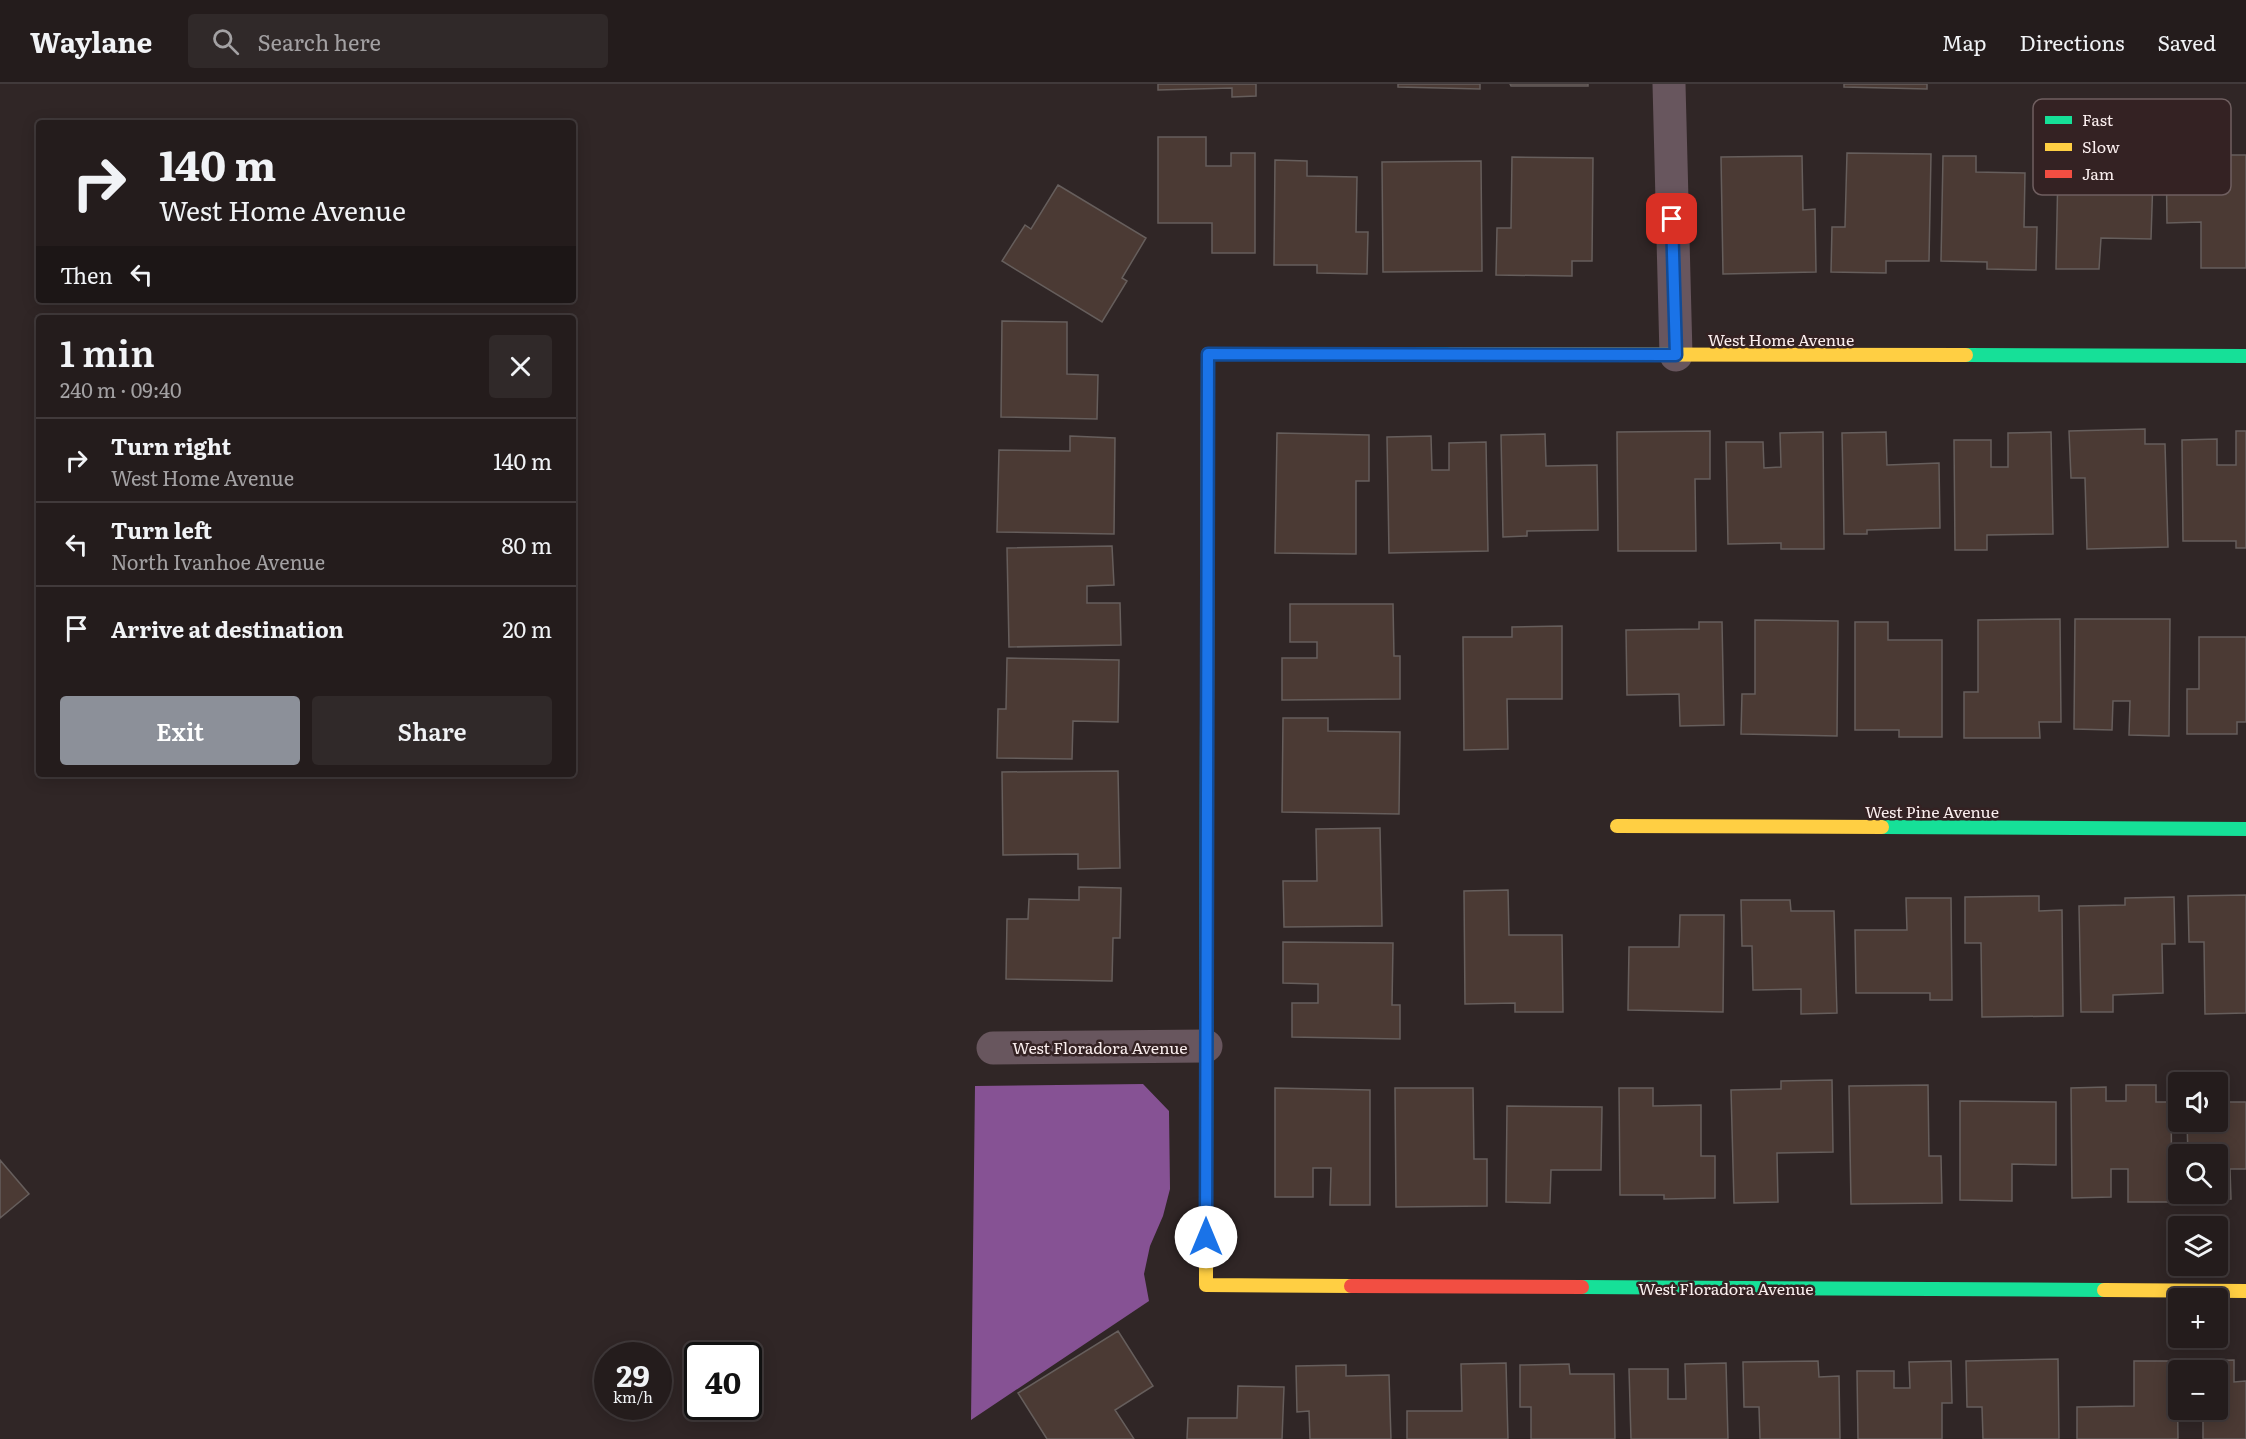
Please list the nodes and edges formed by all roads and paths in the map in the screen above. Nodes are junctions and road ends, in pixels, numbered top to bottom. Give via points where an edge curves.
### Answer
1 (1669, 84) edge
2 (1676, 355) junction
3 (2246, 356) edge
4 (1617, 826) dead end
5 (2246, 830) edge
6 (1206, 1046) junction
7 (993, 1048) dead end
8 (2246, 1291) edge

1 - 2 street
2 - 3 street, West Home Avenue
2 - 6 street, West Home Avenue via 1208,354
4 - 5 street, West Pine Avenue
6 - 7 street, West Floradora Avenue
6 - 8 street, West Floradora Avenue via 1206,1285

